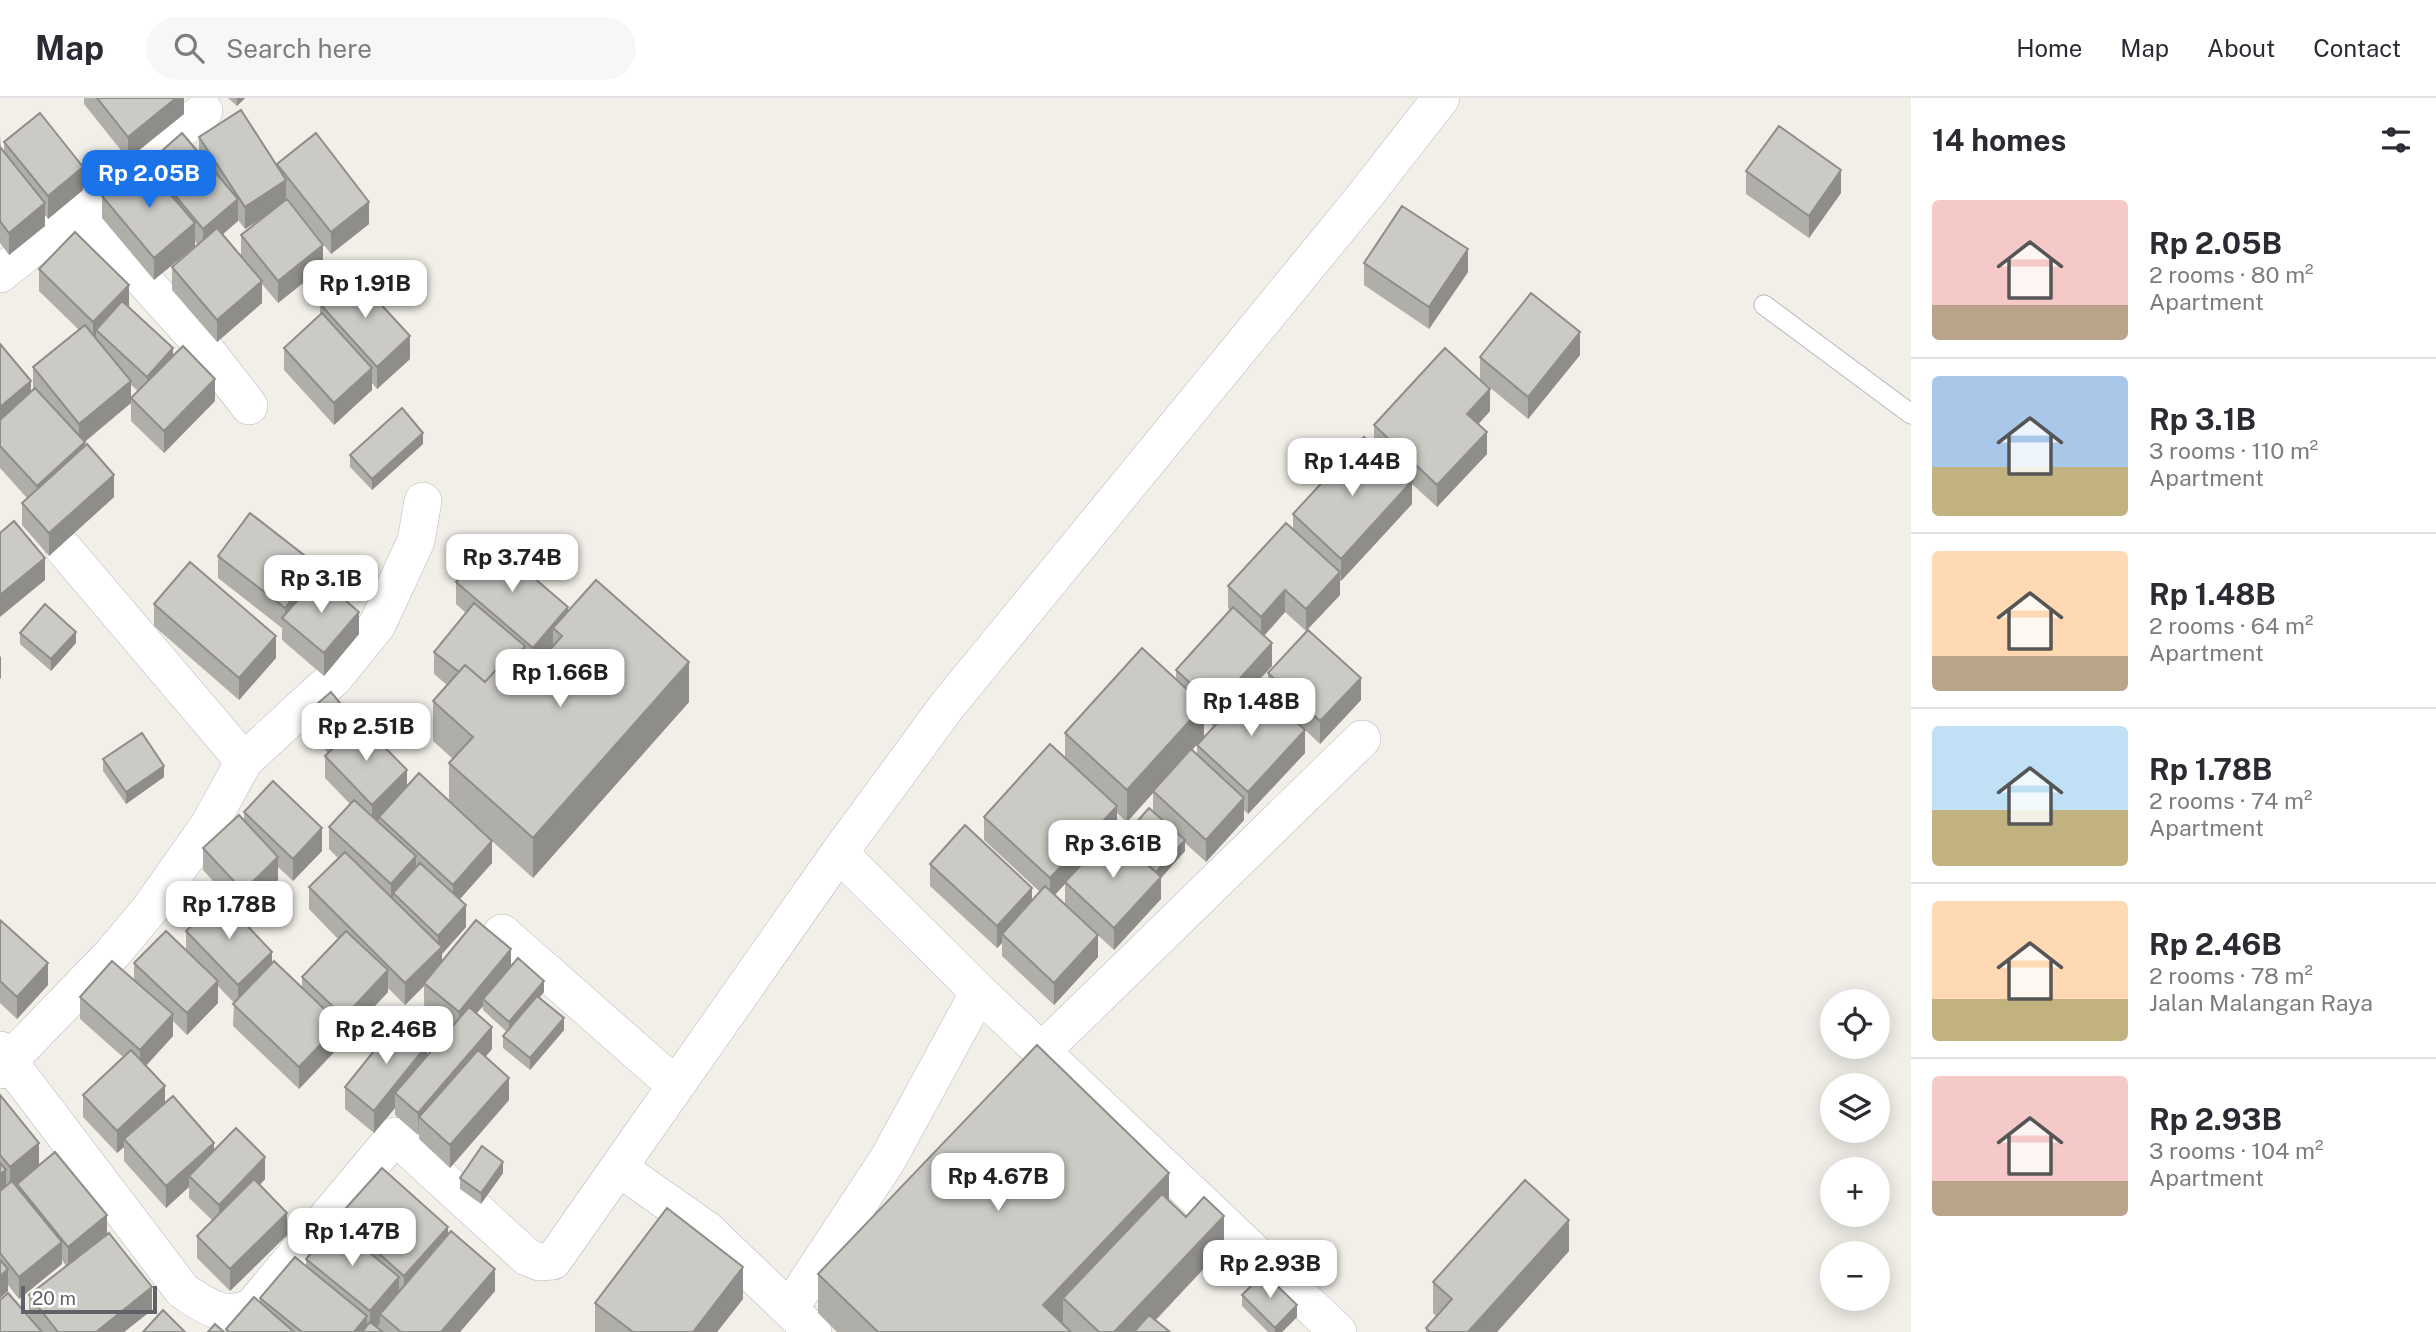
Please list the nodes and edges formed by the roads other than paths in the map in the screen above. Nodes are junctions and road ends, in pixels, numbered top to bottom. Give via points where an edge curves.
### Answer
1 (1441, 98) edge
2 (204, 111) dead end
3 (79, 208) junction
4 (1, 271) edge
5 (1764, 305) dead end
6 (249, 407) dead end
7 (1911, 414) edge
8 (423, 501) dead end
9 (64, 550) dead end
10 (1362, 739) dead end
11 (244, 761) junction
12 (839, 853) junction
13 (502, 933) dead end
14 (979, 992) junction
15 (1042, 1051) junction
16 (3, 1060) edge
17 (675, 1085) junction
18 (619, 1168) junction
19 (802, 1320) edge
20 (1338, 1332) edge

1 - 12 street via 947,706
2 - 3 street
3 - 4 street
3 - 6 street via 201,344
5 - 7 lane
8 - 11 street via 416,541 377,625 334,678
9 - 11 street
10 - 15 street
11 - 16 street via 172,880 113,953
12 - 14 street
12 - 17 street
13 - 17 street
14 - 15 street
14 - 19 street
15 - 20 street
16 - 18 street via 184,1291 208,1307 236,1314 252,1307 395,1136 527,1257 539,1262 553,1261
17 - 18 street
18 - 19 street via 706,1230

